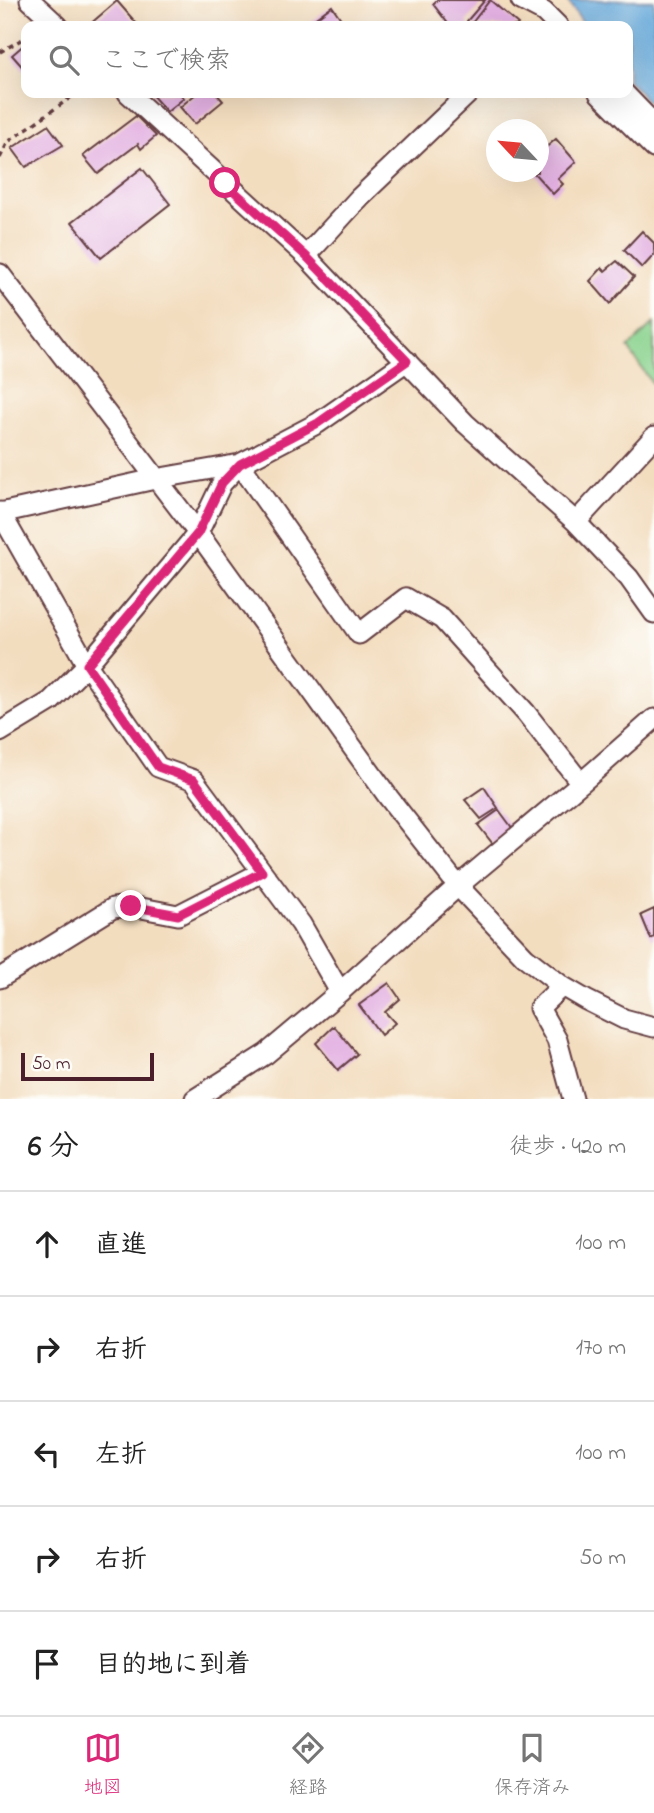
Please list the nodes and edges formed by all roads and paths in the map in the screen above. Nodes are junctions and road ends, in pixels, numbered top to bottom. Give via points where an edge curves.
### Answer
1 (30, 0) edge
2 (521, 0) edge
3 (53, 21) edge
4 (553, 21) edge
5 (21, 40) edge
6 (0, 52) edge
7 (71, 98) edge
8 (133, 98) edge
9 (464, 98) edge
10 (604, 98) edge
11 (629, 98) edge
12 (654, 124) edge
13 (654, 148) edge
14 (0, 158) edge
15 (306, 256) junction
16 (0, 274) edge
17 (407, 361) junction
18 (654, 438) edge
19 (240, 464) junction
20 (155, 479) junction
21 (0, 512) edge
22 (576, 522) junction
23 (198, 533) junction
24 (654, 613) edge
25 (87, 665) junction
26 (654, 719) edge
27 (0, 732) edge
28 (581, 783) junction
29 (262, 872) junction
30 (458, 886) junction
31 (0, 978) edge
32 (562, 986) junction
33 (340, 992) junction
34 (654, 1027) edge
35 (195, 1099) edge
36 (573, 1099) edge

1 - 3 street
2 - 4 street
5 - 6 path
7 - 14 path via 8,142
8 - 15 street
9 - 15 street via 360,197
10 - 13 street
11 - 12 street
15 - 17 street
16 - 20 street
17 - 19 street via 318,423
17 - 22 street via 466,423
18 - 22 street
19 - 20 street
19 - 23 street via 222,483
19 - 28 street via 359,634 406,598 442,619
20 - 21 street
20 - 23 street
21 - 25 street
22 - 24 street via 629,578
23 - 25 street
23 - 30 street
25 - 27 street via 51,701
25 - 29 street via 158,767 194,780
26 - 28 street
28 - 30 street
29 - 31 street via 178,915 131,906 113,908
29 - 33 street via 301,924
30 - 32 street via 525,957
30 - 33 street
32 - 34 street via 624,1018
32 - 36 street via 539,1008 557,1040
33 - 35 street via 266,1054

